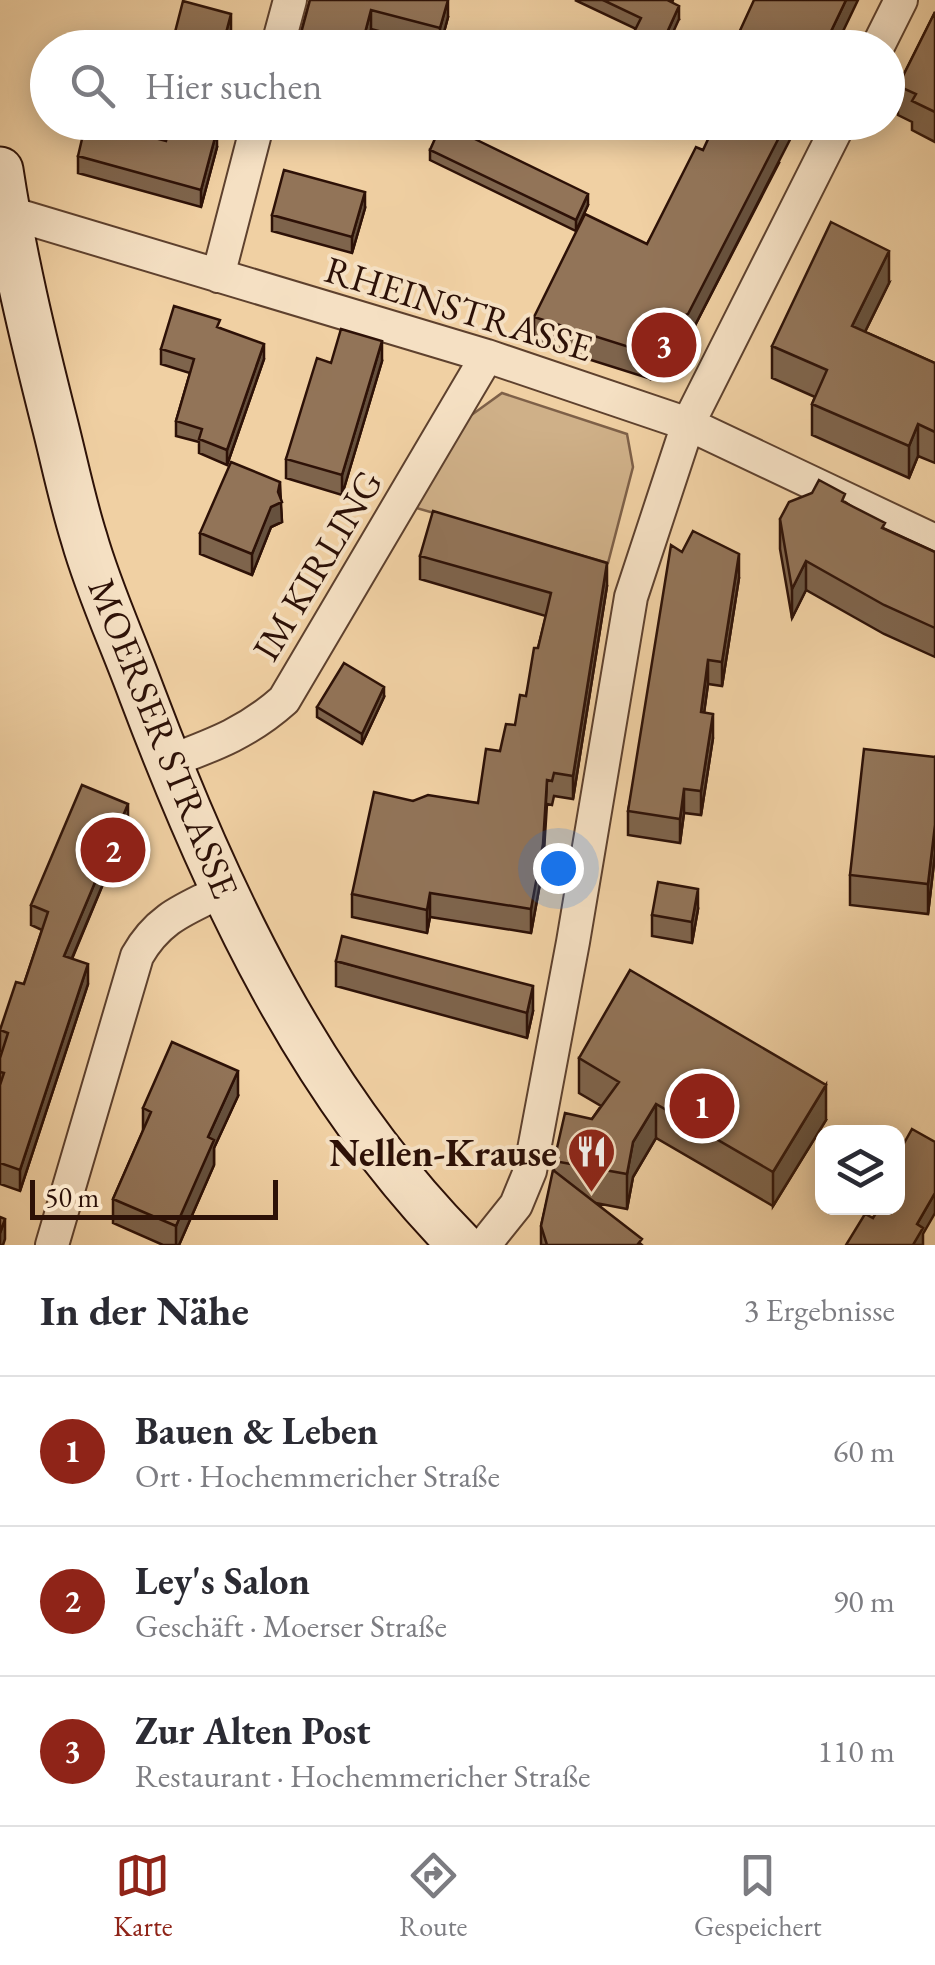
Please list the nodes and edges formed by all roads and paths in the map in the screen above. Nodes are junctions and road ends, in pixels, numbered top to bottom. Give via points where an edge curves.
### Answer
1 (290, 0) edge
2 (901, 0) edge
3 (282, 30) edge
4 (886, 30) edge
5 (253, 140) edge
6 (831, 140) edge
7 (2, 197) edge
8 (218, 276) junction
9 (487, 356) junction
10 (688, 424) junction
11 (935, 541) edge
12 (168, 762) junction
13 (224, 890) junction
14 (52, 1245) edge
15 (461, 1245) edge
16 (484, 1245) edge

1 - 3 street
2 - 4 street
5 - 8 street
6 - 10 street
7 - 8 street, RHEINSTRASSE
7 - 12 main road, MOERSER STRASSE via 84,540
8 - 9 street, RHEINSTRASSE
9 - 10 street, RHEINSTRASSE
9 - 12 street, IM KIRLING via 284,700 258,724
10 - 11 street, RHEINSTRASSE
10 - 16 street via 631,598 530,1171 516,1205
12 - 13 main road, MOERSER STRASSE
13 - 14 street via 174,914 151,932 137,956
13 - 15 main road, MOERSER STRASSE via 331,1086 419,1202

